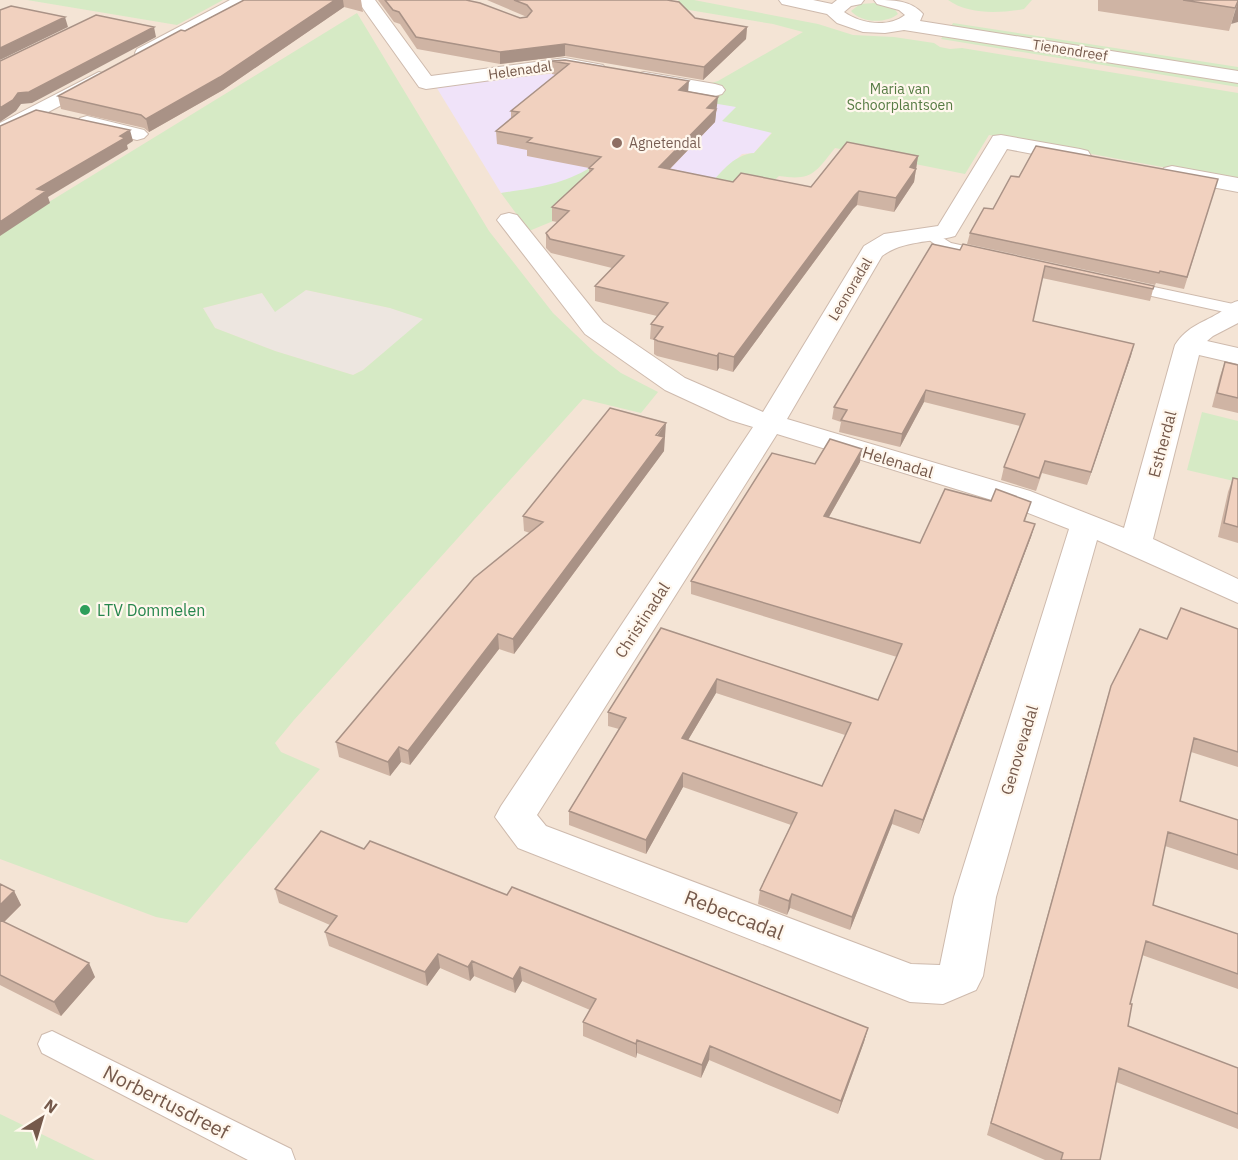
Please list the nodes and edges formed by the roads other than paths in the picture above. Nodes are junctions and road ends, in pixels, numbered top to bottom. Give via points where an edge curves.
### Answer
1 (243, 0) edge
2 (366, 0) edge
3 (788, 0) edge
4 (893, 1) edge
5 (841, 3) edge
6 (908, 19) junction
7 (1238, 64) edge
8 (1238, 77) edge
9 (715, 90) dead end
10 (0, 105) edge
11 (38, 111) junction
12 (0, 130) edge
13 (137, 134) edge
14 (1103, 160) edge
15 (1148, 168) edge
16 (1238, 185) edge
17 (509, 220) dead end
18 (932, 236) junction
19 (1005, 259) edge
20 (1109, 282) edge
21 (1237, 310) edge
22 (1188, 345) junction
23 (1238, 356) edge
24 (770, 423) junction
25 (1086, 525) junction
26 (1136, 544) junction
27 (1238, 592) edge
28 (514, 817) joint
29 (961, 976) joint
30 (52, 1044) dead end
31 (280, 1160) edge

1 - 11 street
2 - 9 street, Helenadal via 426,83 565,64
3 - 5 street
4 - 6 street
5 - 6 street via 840,18 857,25 881,27
6 - 7 street, Tienendreef
6 - 8 street, Tienendreef
10 - 11 street
11 - 12 street
11 - 13 street
14 - 18 street via 1001,141 947,231
15 - 16 street
17 - 24 street, Helenadal via 594,328 675,384 740,414
18 - 19 lane via 946,246
18 - 24 street, Leonoradal via 904,235 885,241 873,251
20 - 21 lane
21 - 22 street
22 - 23 street
22 - 26 street, Estherdal
24 - 25 street, Helenadal via 1019,498
24 - 28 street, Christinadal
25 - 26 street, Helenadal
25 - 29 street, Genovevadal via 975,897
26 - 27 street, Helenadal
28 - 29 street, Rebeccadal via 532,837 910,983 943,986
30 - 31 lane, Norbertusdreef

